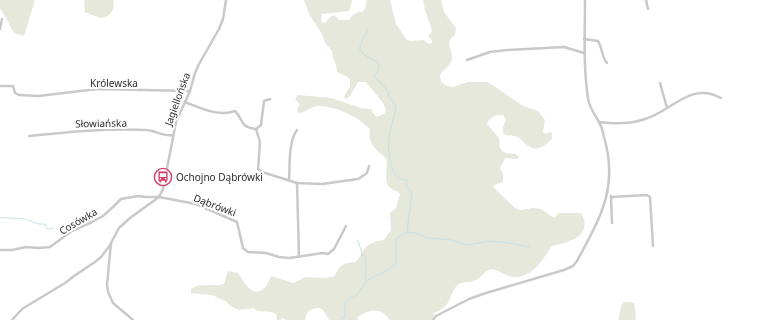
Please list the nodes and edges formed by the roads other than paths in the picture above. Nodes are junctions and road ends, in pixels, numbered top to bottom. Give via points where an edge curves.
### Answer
1 (226, 0) edge
2 (585, 0) edge
3 (646, 0) edge
4 (648, 9) dead end
5 (2, 19) dead end
6 (0, 30) edge
7 (584, 40) junction
8 (584, 53) junction
9 (467, 60) dead end
10 (608, 63) dead end
11 (660, 83) dead end
12 (0, 86) edge
13 (190, 91) junction
14 (721, 98) dead end
15 (270, 99) dead end
16 (185, 102) junction
17 (667, 108) junction
18 (599, 122) junction
19 (256, 129) junction
20 (297, 130) dead end
21 (173, 135) junction
22 (29, 136) dead end
23 (369, 166) dead end
24 (288, 180) junction
25 (296, 183) junction
26 (608, 192) junction
27 (159, 197) junction
28 (611, 197) junction
29 (612, 222) dead end
30 (346, 226) dead end
31 (112, 243) junction
32 (653, 246) dead end
33 (0, 250) edge
34 (299, 256) junction
35 (12, 320) edge
36 (133, 320) edge
37 (433, 320) edge

1 - 13 street, Jagiellońska via 223,19 199,64
2 - 7 street
3 - 4 street
5 - 6 street
7 - 8 street
7 - 10 street via 598,41 602,47 603,58
8 - 9 street via 564,47 507,50 490,52
8 - 18 street via 588,99
11 - 17 street
12 - 13 street, Królewska via 13,86 19,95 39,96 97,89
13 - 16 street, Jagiellońska
14 - 17 street via 713,94 694,93
15 - 19 street via 264,101 261,125
16 - 19 street via 214,112 235,111 243,124
16 - 21 street, Jagiellońska via 178,114
17 - 18 street via 642,120 628,123
18 - 26 street via 610,166
19 - 24 street via 260,142 258,168 262,172
20 - 24 street via 292,144
21 - 22 street, Słowiańska via 148,130 93,130
21 - 27 street, Jagiellońska via 163,189
23 - 25 street via 367,173 358,179 322,184
24 - 25 street
25 - 34 street
26 - 28 street
26 - 37 street via 596,226 573,266 480,295
27 - 31 street via 119,228
27 - 33 street, Cosówka via 138,196 121,199 103,216 72,230 50,247
27 - 34 street, Dąbrówki via 196,204 237,222 243,248 248,252 279,257
28 - 29 street
28 - 32 street via 650,197
30 - 34 street, Dąbrówki via 328,254
31 - 35 street via 95,262 22,309
31 - 36 street via 108,292 113,303

